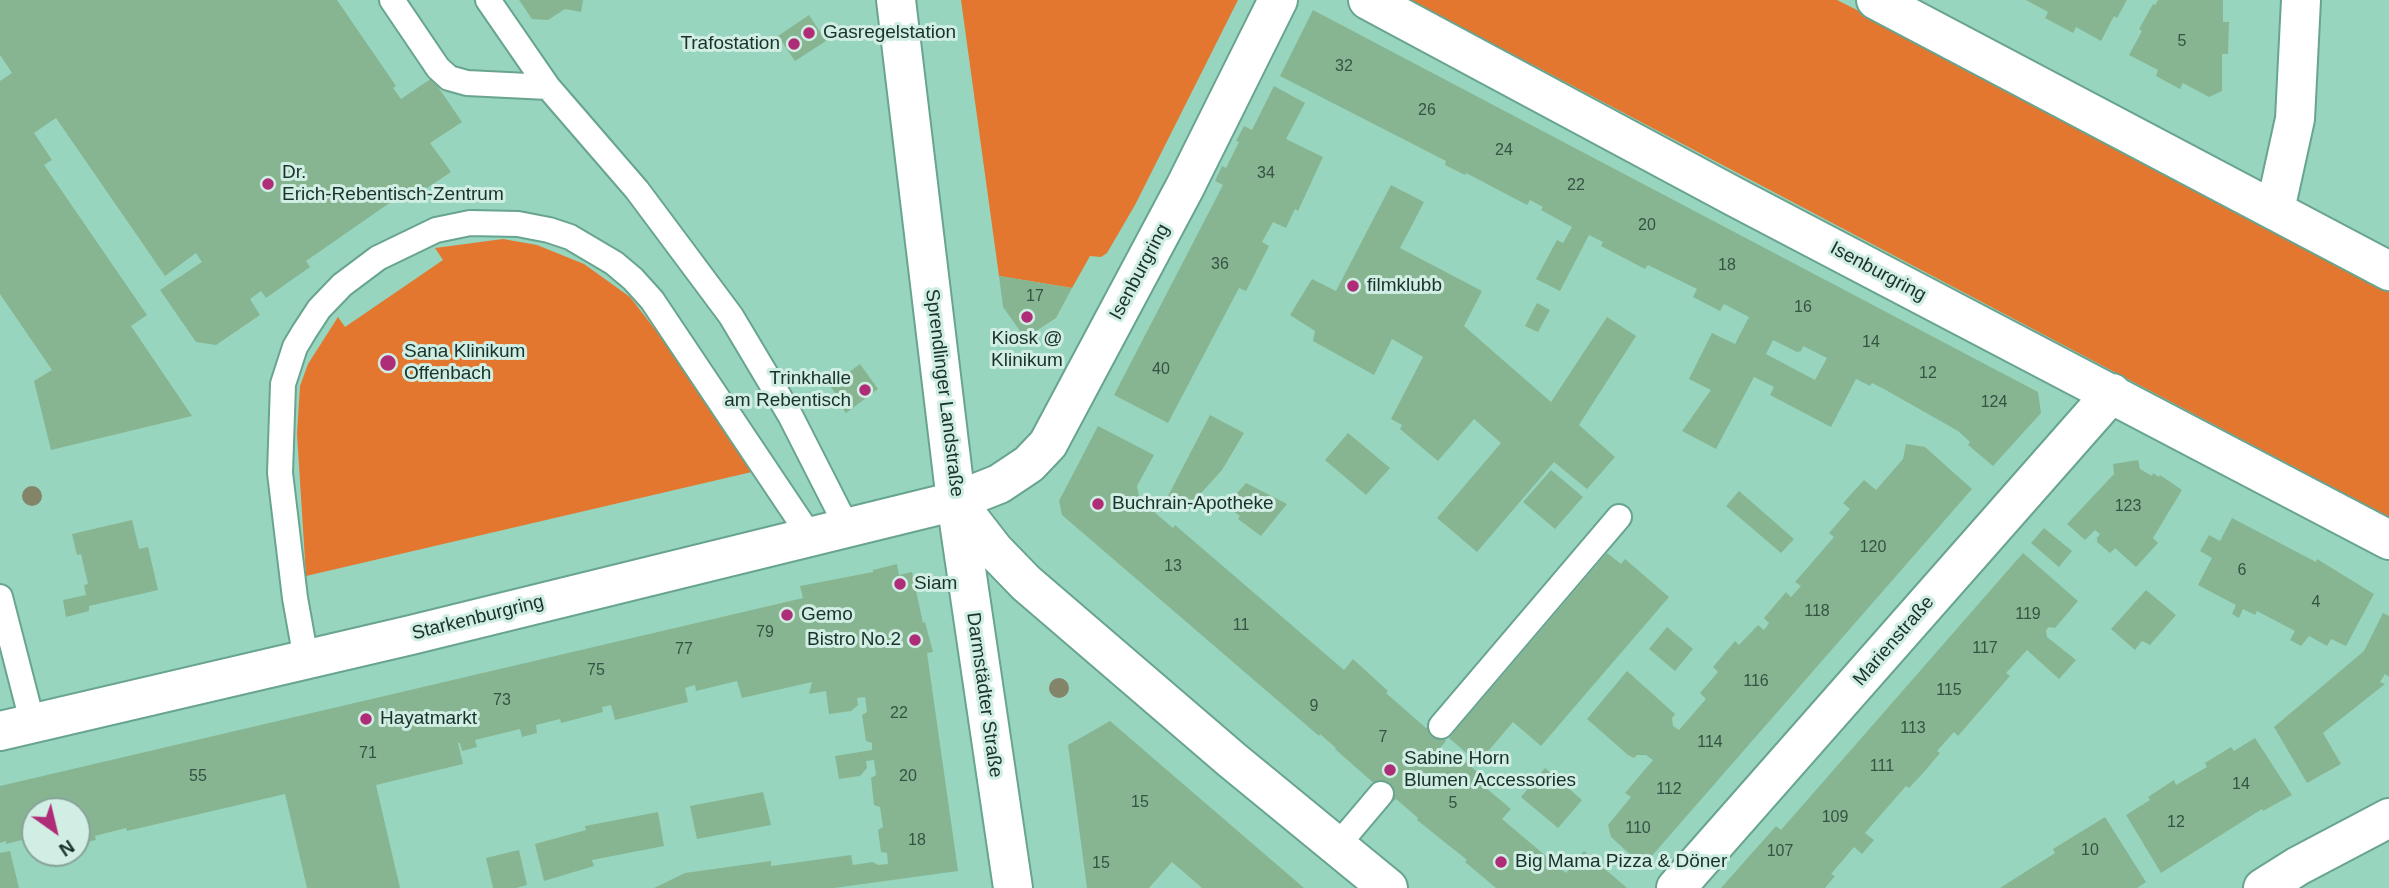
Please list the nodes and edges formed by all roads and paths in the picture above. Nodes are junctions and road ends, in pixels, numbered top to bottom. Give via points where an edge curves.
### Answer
1 (392, 0) edge
2 (488, 0) edge
3 (896, 0) edge
4 (1278, 0) edge
5 (1368, 0) edge
6 (1876, 0) edge
7 (2301, 0) edge
8 (548, 87) junction
9 (2276, 210) junction
10 (2389, 271) edge
11 (2112, 393) junction
12 (956, 501) junction
13 (1619, 517) dead end
14 (847, 527) junction
15 (810, 536) junction
16 (2389, 540) edge
17 (0, 597) edge
18 (306, 660) junction
19 (1441, 726) dead end
20 (17, 728) edge
21 (1381, 794) dead end
22 (2389, 818) edge
23 (1337, 846) junction
24 (1013, 888) edge
25 (1388, 888) edge
26 (1676, 888) edge
27 (2263, 888) edge

1 - 8 lane via 449,78
2 - 8 lane
3 - 12 street, Sprendlinger Landstraße
4 - 12 street, Isenburgring via 1048,444 999,484
5 - 11 street, Isenburgring
6 - 9 street
7 - 9 street via 2295,119
8 - 14 lane via 637,190 731,316 790,415
9 - 10 street
11 - 16 street, Isenburgring
11 - 26 street, Marienstraße
12 - 14 street, Starkenburgring
12 - 23 street, Sprendlinger Landstraße via 1026,583
12 - 24 street, Darmstädter Straße
13 - 19 lane
14 - 15 street, Starkenburgring
15 - 18 street, Starkenburgring
15 - 18 lane via 652,300 614,263 570,237 518,224 470,223 436,230 378,258 342,285 319,309 295,347 283,384 280,473
17 - 20 lane
18 - 20 street, Starkenburgring
21 - 23 lane
22 - 27 street
23 - 25 street, Sprendlinger Landstraße

